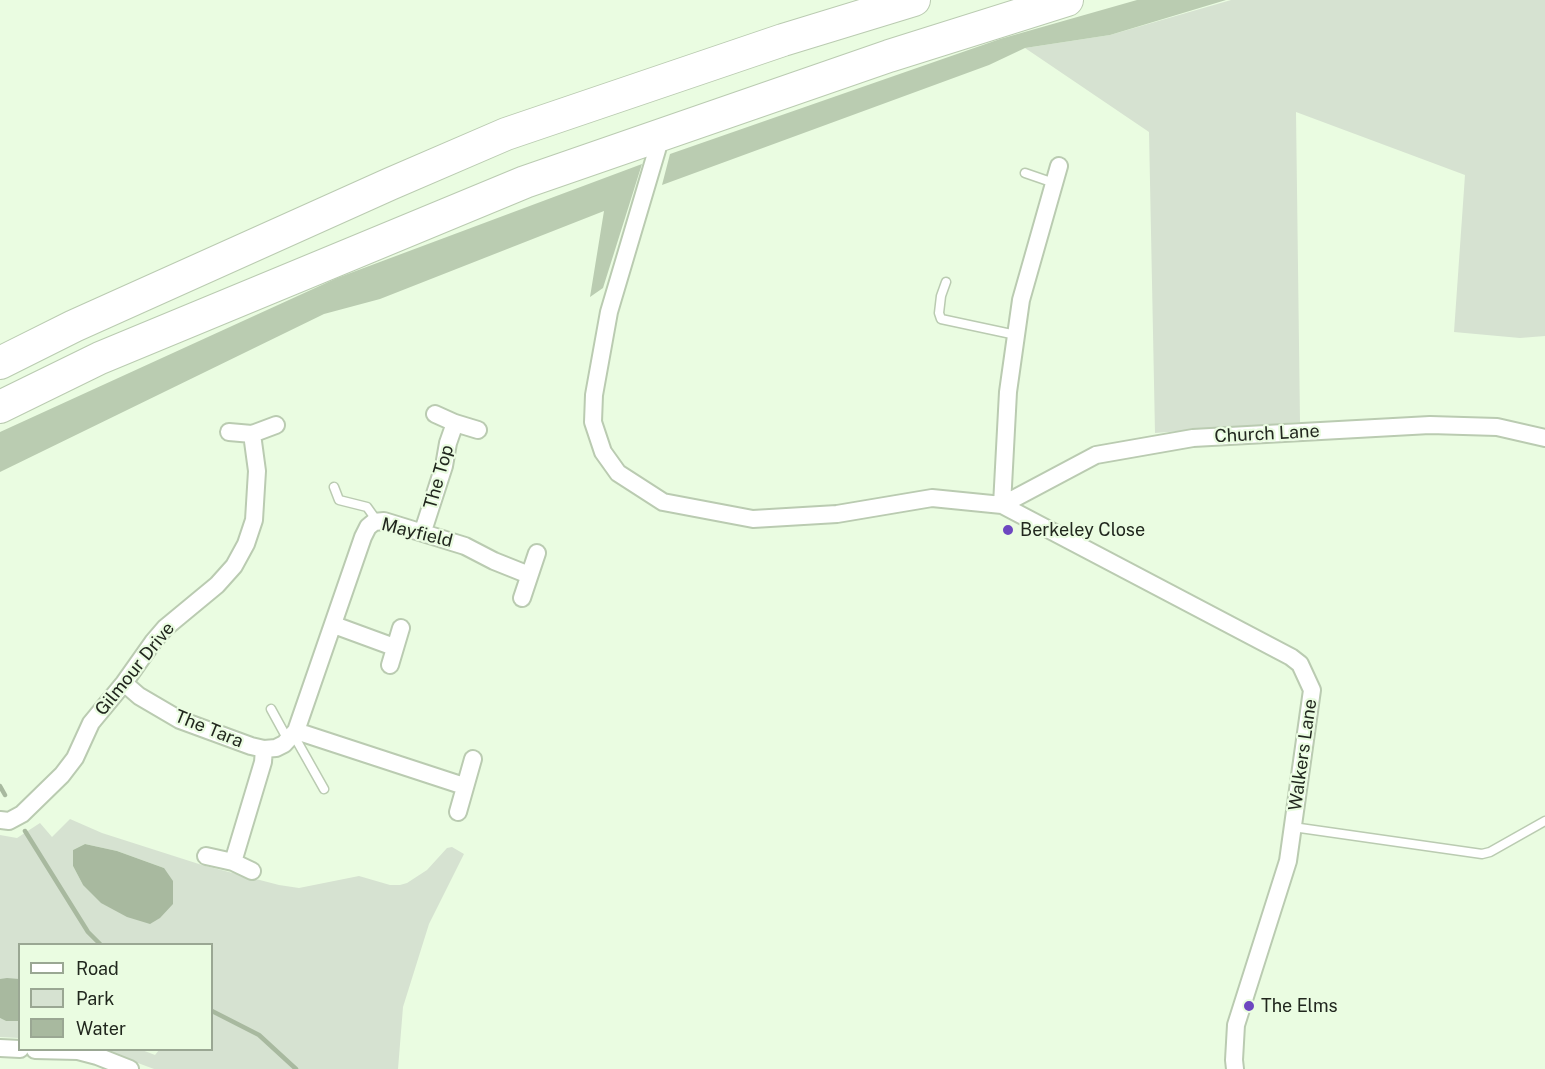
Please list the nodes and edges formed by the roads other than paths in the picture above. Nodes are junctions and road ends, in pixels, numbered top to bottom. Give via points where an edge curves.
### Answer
1 (914, 0) edge
2 (1067, 0) edge
3 (657, 150) dead end
4 (1059, 166) dead end
5 (1025, 173) dead end
6 (1054, 183) junction
7 (946, 282) dead end
8 (1016, 335) junction
9 (0, 363) edge
10 (0, 407) edge
11 (435, 414) dead end
12 (455, 423) junction
13 (276, 425) dead end
14 (478, 430) dead end
15 (229, 432) dead end
16 (252, 434) junction
17 (1545, 438) edge
18 (334, 487) dead end
19 (1002, 505) junction
20 (377, 521) junction
21 (423, 531) junction
22 (537, 553) dead end
23 (529, 575) junction
24 (522, 598) dead end
25 (334, 625) junction
26 (401, 628) dead end
27 (394, 647) junction
28 (390, 665) dead end
29 (124, 684) junction
30 (271, 709) dead end
31 (293, 735) junction
32 (264, 748) junction
33 (473, 759) dead end
34 (464, 786) junction
35 (324, 789) dead end
36 (458, 812) dead end
37 (0, 820) edge
38 (1545, 821) edge
39 (1293, 827) junction
40 (206, 856) dead end
41 (233, 862) junction
42 (252, 871) dead end
43 (0, 1048) edge
44 (18, 1049) edge
45 (78, 1051) edge
46 (130, 1069) edge
47 (1236, 1069) edge

1 - 9 highway via 506,134 85,321
2 - 10 highway via 889,56 525,182 111,354
3 - 19 street via 609,312 594,395 593,423 603,452 618,473 663,502 753,519 837,514 932,498
4 - 6 street
5 - 6 lane
6 - 8 street via 1021,300
7 - 8 lane via 940,296 941,319
8 - 19 street via 1008,392
11 - 12 street, The Top
12 - 14 street, The Top
12 - 21 street, The Top
13 - 16 street
15 - 16 street
16 - 29 street, Gilmour Drive via 257,471 254,520 246,544 234,567 165,628
17 - 19 street, Church Lane via 1497,428 1430,425 1193,438 1096,455
18 - 20 lane via 339,500 367,507
19 - 39 street, Walkers Lane via 1300,664 1312,690
20 - 21 street, Mayfield
20 - 25 street, Mayfield via 363,537
21 - 23 street, Mayfield
22 - 23 street
23 - 24 street
25 - 27 street
25 - 31 street, Mayfield
26 - 27 street
27 - 28 street
29 - 32 street, The Tara via 180,720
29 - 37 street, Gilmour Drive via 91,723 75,758 62,775 22,814 9,821
30 - 31 lane
31 - 32 street, The Tara via 276,748
31 - 34 street
31 - 35 lane
32 - 41 street
33 - 34 street
34 - 36 street
38 - 39 lane via 1482,854
39 - 47 street, Walkers Lane via 1288,861 1236,1025
40 - 41 street
41 - 42 street
43 - 44 street
45 - 46 street

